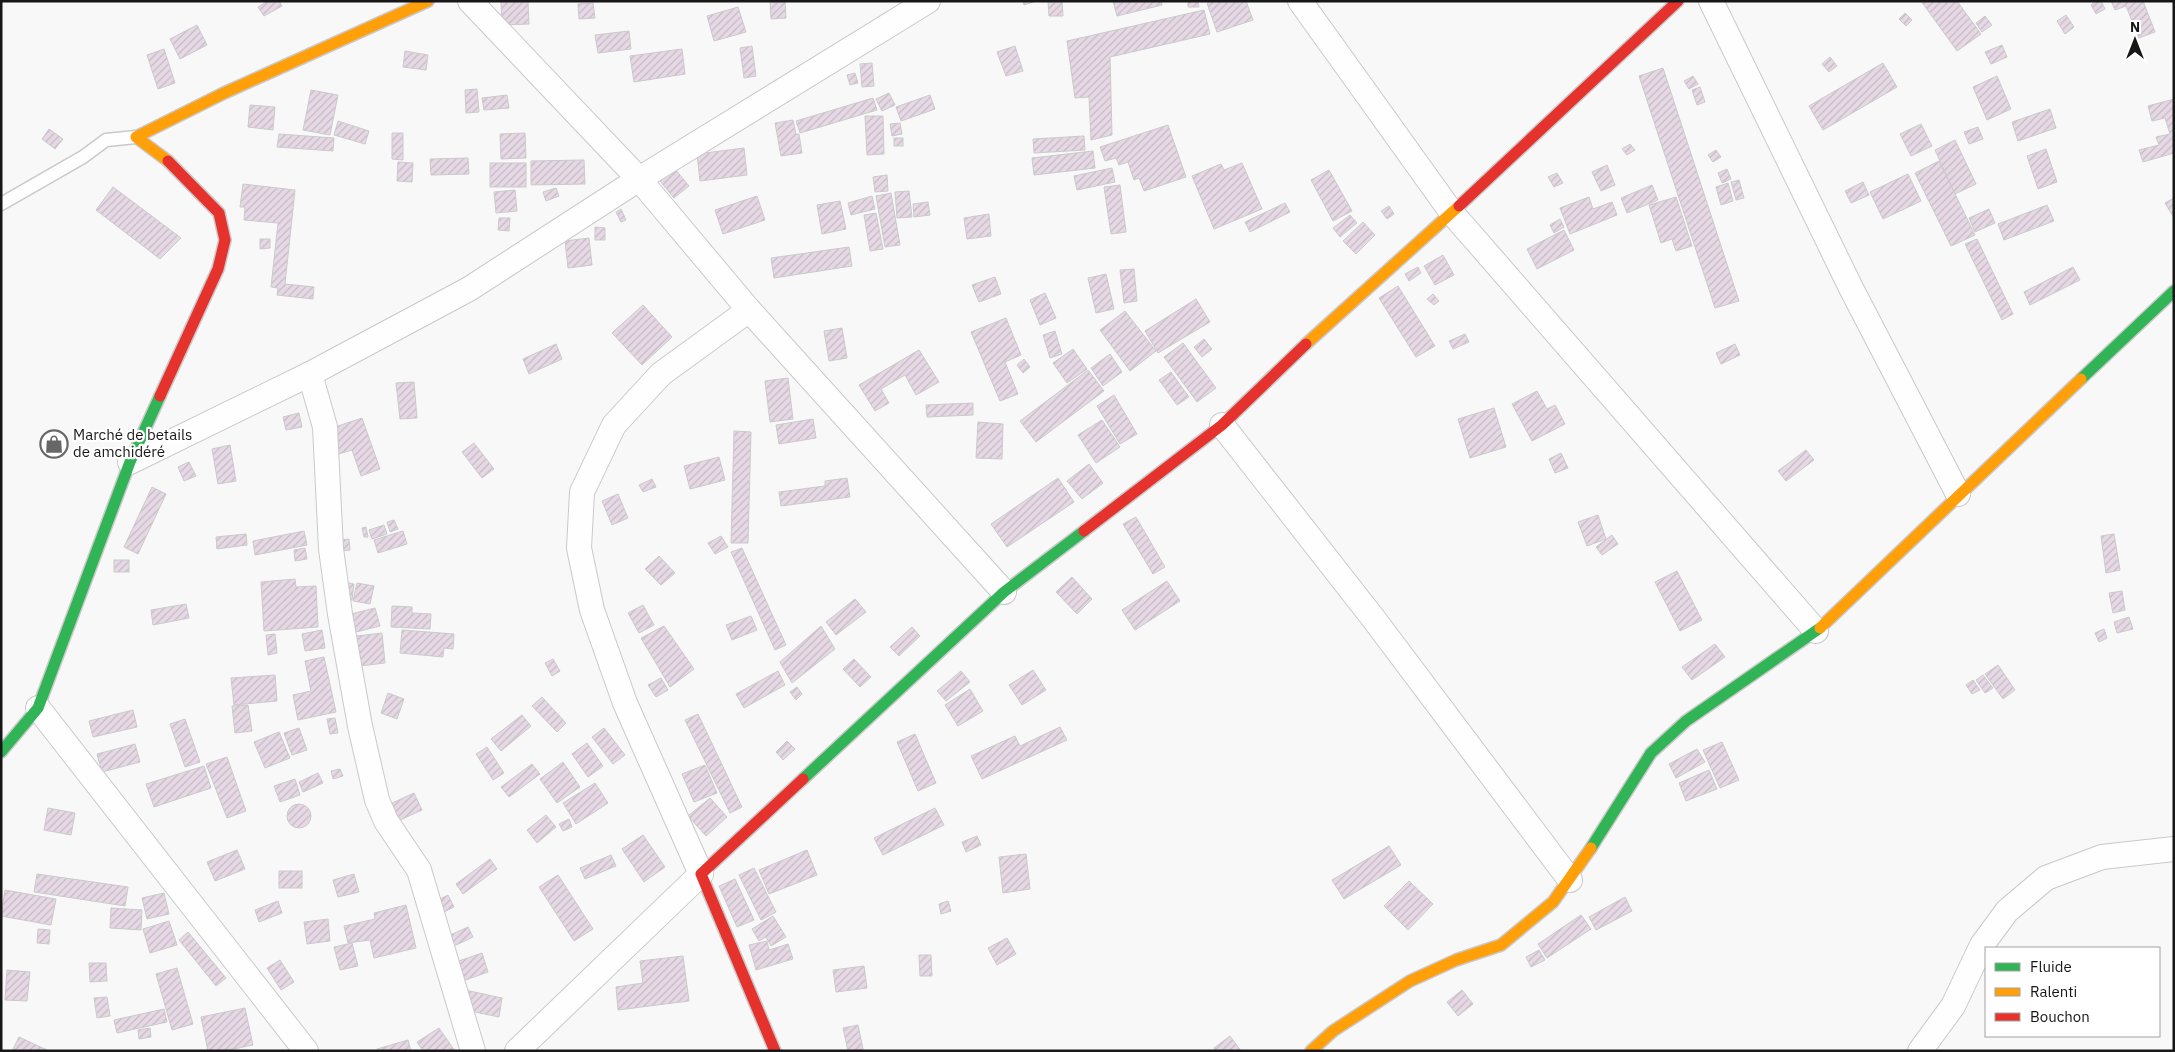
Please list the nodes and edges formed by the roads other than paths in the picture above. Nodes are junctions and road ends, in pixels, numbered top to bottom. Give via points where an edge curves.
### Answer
1 (428, 1) edge
2 (470, 1) edge
3 (1300, 1) edge
4 (1678, 1) edge
5 (1711, 1) edge
6 (914, 5) edge
7 (136, 137) junction
8 (639, 178) junction
9 (1, 204) edge
10 (1452, 212) junction
11 (2174, 292) edge
12 (749, 310) junction
13 (310, 374) junction
14 (1222, 426) junction
15 (130, 462) junction
16 (1958, 494) junction
17 (1004, 592) junction
18 (1816, 631) junction
19 (38, 708) junction
20 (1, 752) edge
21 (2174, 849) edge
22 (701, 874) junction
23 (1570, 880) junction
24 (306, 1051) edge
25 (473, 1051) edge
26 (517, 1051) edge
27 (775, 1051) edge
28 (1311, 1051) edge
29 (1920, 1051) edge

1 - 7 street via 224,92
2 - 8 street
3 - 10 street
4 - 10 street
5 - 16 street via 1851,288
6 - 8 street
7 - 9 lane via 106,140 83,157
7 - 15 street via 162,154 219,212 225,240 218,269
8 - 12 street
8 - 13 street via 469,289
10 - 14 street via 1338,314
10 - 18 street
11 - 16 street
12 - 17 street
12 - 22 street via 661,374 614,426 582,492 579,548 592,610 624,703
13 - 15 street
13 - 25 street via 325,427 332,549 340,614 375,791 386,821 419,870
14 - 17 street
14 - 23 street via 1373,618
15 - 19 street
16 - 18 street
17 - 22 street
18 - 23 street via 1686,722 1651,753
19 - 20 street
19 - 24 street
21 - 29 street via 2102,857 2046,878 2007,911 1982,945 1953,1006
22 - 26 street
22 - 27 street
23 - 28 street via 1552,902 1501,945 1456,960 1410,981 1333,1031

